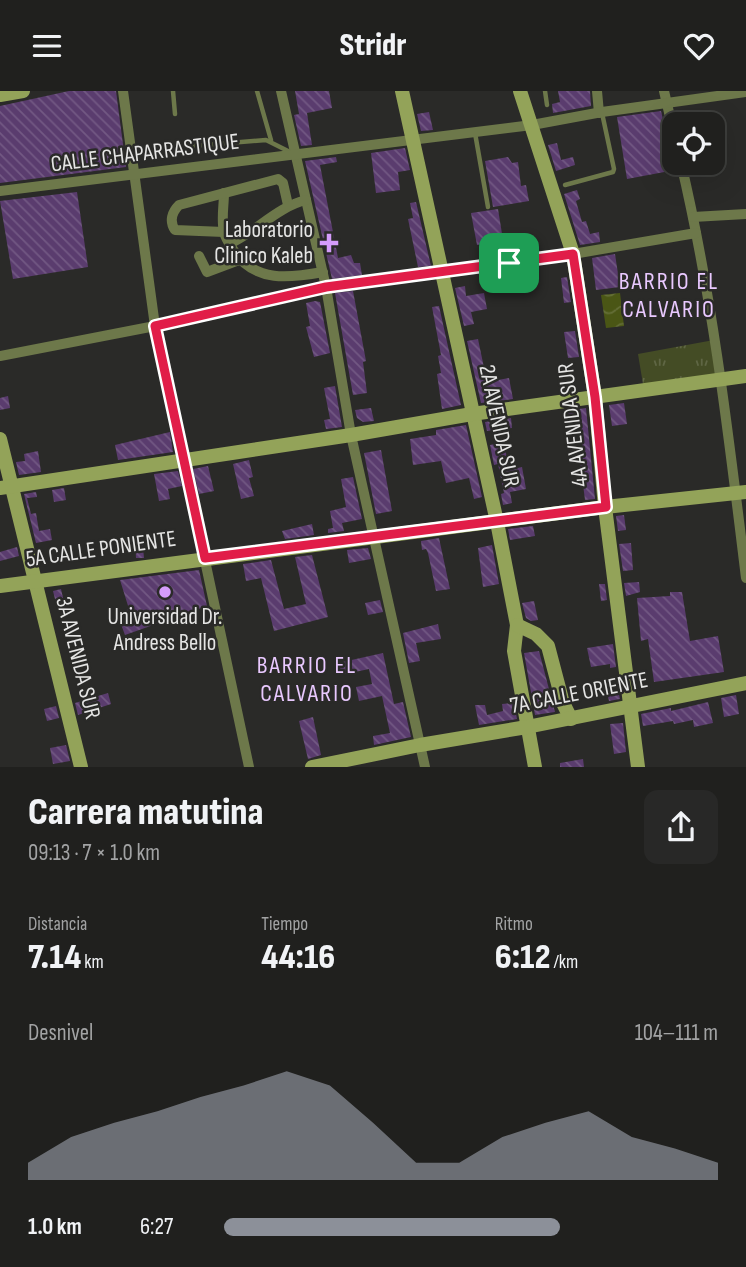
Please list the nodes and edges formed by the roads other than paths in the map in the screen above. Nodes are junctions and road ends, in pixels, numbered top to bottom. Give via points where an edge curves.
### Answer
1 (23, 91) edge
2 (123, 91) edge
3 (173, 91) edge
4 (257, 91) edge
5 (281, 91) edge
6 (402, 91) edge
7 (520, 91) edge
8 (545, 91) edge
9 (597, 91) edge
10 (664, 91) edge
11 (746, 92) edge
12 (722, 93) edge
13 (0, 95) edge
14 (667, 104) junction
15 (547, 105) dead end
16 (669, 112) edge
17 (601, 113) junction
18 (174, 114) dead end
19 (532, 125) junction
20 (474, 132) junction
21 (412, 139) junction
22 (271, 141) junction
23 (157, 149) dead end
24 (295, 154) junction
25 (134, 174) junction
26 (684, 175) edge
27 (565, 185) dead end
28 (0, 191) edge
29 (224, 193) junction
30 (306, 200) junction
31 (288, 205) junction
32 (488, 207) dead end
33 (746, 214) edge
34 (693, 217) junction
35 (224, 232) junction
36 (696, 233) junction
37 (229, 244) junction
38 (573, 254) junction
39 (199, 256) dead end
40 (239, 260) junction
41 (323, 272) junction
42 (444, 272) junction
43 (326, 287) junction
44 (155, 326) junction
45 (0, 356) edge
46 (746, 376) edge
47 (721, 379) junction
48 (595, 397) junction
49 (472, 414) junction
50 (351, 435) junction
51 (0, 439) edge
52 (183, 460) junction
53 (6, 487) edge
54 (741, 493) edge
55 (606, 507) junction
56 (497, 522) junction
57 (374, 538) junction
58 (205, 558) junction
59 (746, 578) edge
60 (36, 581) junction
61 (0, 586) edge
62 (517, 625) junction
63 (746, 683) edge
64 (631, 707) junction
65 (571, 719) junction
66 (527, 727) junction
67 (420, 745) junction
68 (81, 767) edge
69 (249, 767) edge
70 (312, 767) edge
71 (425, 767) edge
72 (535, 767) edge
73 (638, 767) edge

1 - 13 street
2 - 25 street
3 - 18 lane
4 - 22 lane
5 - 24 street
6 - 21 street, 2A AVENIDA SUR
7 - 19 street, 4A AVENIDA SUR
8 - 15 lane
9 - 17 street
10 - 14 street
11 - 12 street, CALLE CHAPARRASTIQUE
12 - 14 street, CALLE CHAPARRASTIQUE
14 - 16 street
14 - 17 street, CALLE CHAPARRASTIQUE
17 - 19 street, CALLE CHAPARRASTIQUE
17 - 27 lane via 613,172
19 - 20 street, CALLE CHAPARRASTIQUE
19 - 38 street, 4A AVENIDA SUR
20 - 21 street, CALLE CHAPARRASTIQUE
20 - 32 lane
21 - 24 street, CALLE CHAPARRASTIQUE
21 - 42 street, 2A AVENIDA SUR
22 - 23 lane
22 - 24 lane
24 - 25 street, CALLE CHAPARRASTIQUE
24 - 30 street
25 - 28 street, CALLE CHAPARRASTIQUE
25 - 44 street
26 - 34 street
29 - 31 street via 278,179
29 - 35 street
29 - 35 street via 179,205 172,225 182,232
30 - 31 street
30 - 41 street
31 - 37 street
33 - 34 street
34 - 36 street
35 - 37 street
36 - 38 street
36 - 47 street
37 - 40 street
38 - 42 street
38 - 48 street, 4A AVENIDA SUR
39 - 40 street via 207,272
40 - 41 street via 274,277
41 - 43 street
42 - 43 street
42 - 49 street, 2A AVENIDA SUR
43 - 44 street
43 - 50 street
44 - 45 street
44 - 52 street
46 - 47 street
47 - 48 street
47 - 54 street
48 - 49 street
48 - 55 street, 4A AVENIDA SUR
49 - 50 street
49 - 56 street, 2A AVENIDA SUR
50 - 52 street
50 - 57 street
51 - 53 street, 3A AVENIDA SUR
52 - 53 street
52 - 58 street
53 - 60 street, 3A AVENIDA SUR
54 - 55 street, 5A CALLE PONIENTE
54 - 59 street
55 - 56 street, 5A CALLE PONIENTE
55 - 64 street, 4A AVENIDA SUR
56 - 57 street, 5A CALLE PONIENTE
56 - 62 street, 2A AVENIDA SUR
57 - 58 street, 5A CALLE PONIENTE
57 - 67 street
58 - 60 street, 5A CALLE PONIENTE
58 - 69 street
60 - 61 street, 5A CALLE PONIENTE
60 - 68 street, 3A AVENIDA SUR
62 - 65 street via 548,646
62 - 66 street, 2A AVENIDA SUR via 514,651
63 - 64 street, 7A CALLE ORIENTE
64 - 65 street, 7A CALLE ORIENTE
64 - 73 street, 4A AVENIDA SUR
65 - 66 street, 7A CALLE ORIENTE
66 - 67 street, 7A CALLE ORIENTE
66 - 72 street, 2A AVENIDA SUR
67 - 70 street, 7A CALLE ORIENTE
67 - 71 street

